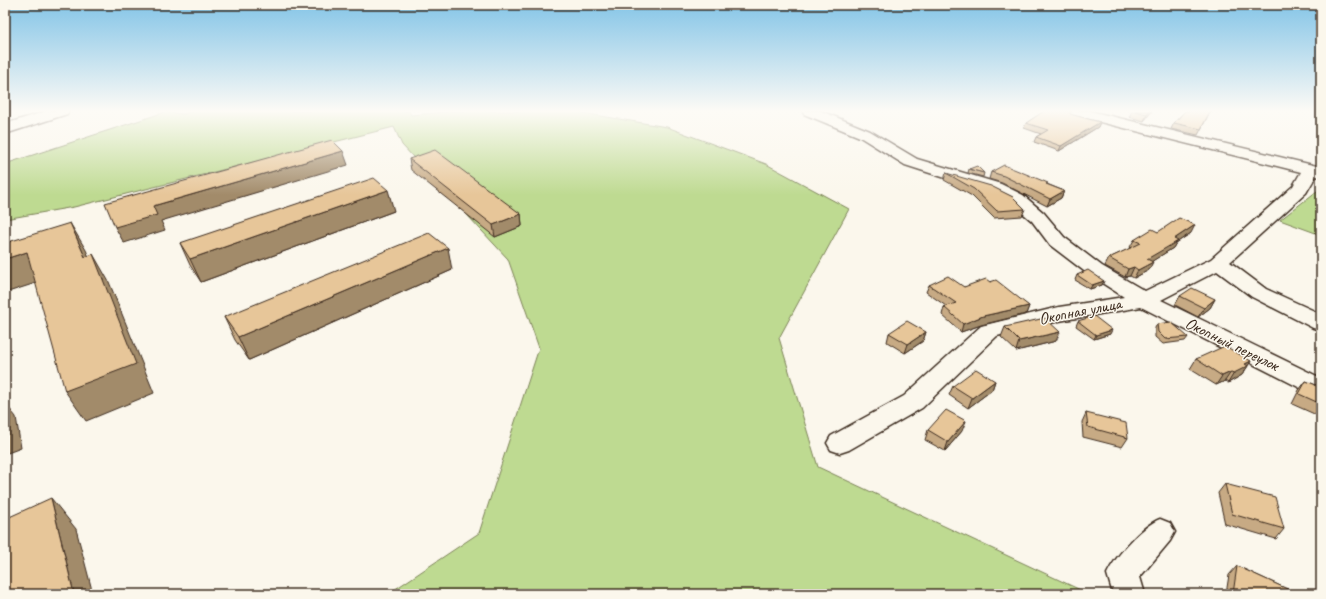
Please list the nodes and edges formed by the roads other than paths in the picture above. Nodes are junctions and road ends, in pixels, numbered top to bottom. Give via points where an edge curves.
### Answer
1 (873, 139) edge
2 (1195, 139) edge
3 (1316, 170) edge
4 (1218, 263) junction
5 (1144, 300) junction
6 (1321, 323) edge
7 (1321, 388) edge
8 (840, 443) dead end
9 (1160, 532) dead end
10 (1130, 594) edge

1 - 5 street, Окопный переулок via 911,162 988,185 1017,199 1038,217 1057,241 1095,270
2 - 3 street
3 - 4 street, Окопная улица via 1300,189
4 - 5 street, Окопная улица
4 - 6 street via 1259,293
5 - 7 street, Окопный переулок
5 - 8 street, Окопная улица via 1059,314 989,331 913,402
9 - 10 street via 1123,574

